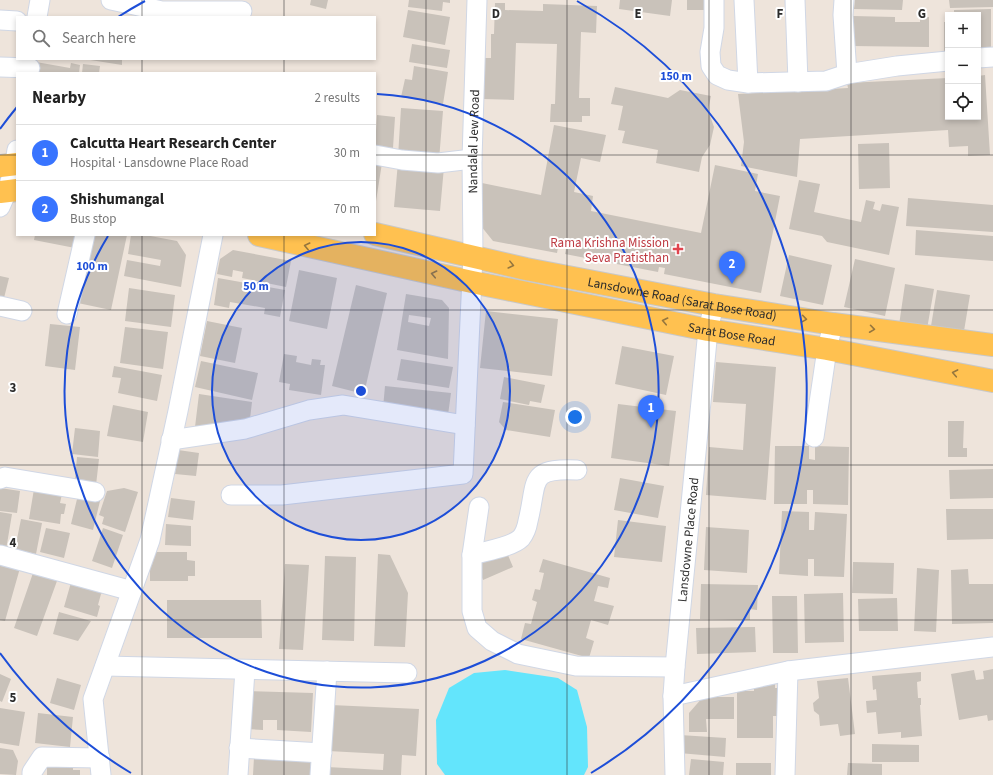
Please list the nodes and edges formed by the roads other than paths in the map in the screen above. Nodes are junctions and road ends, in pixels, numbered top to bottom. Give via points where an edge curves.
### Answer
1 (40, 0) edge
2 (110, 0) edge
3 (477, 0) edge
4 (714, 0) edge
5 (744, 0) edge
6 (795, 0) edge
7 (844, 0) edge
8 (163, 5) edge
9 (242, 11) dead end
10 (37, 16) edge
11 (0, 20) edge
12 (16, 21) edge
13 (993, 57) edge
14 (981, 58) edge
15 (945, 61) edge
16 (0, 67) edge
17 (30, 67) edge
18 (847, 74) junction
19 (798, 82) junction
20 (748, 83) junction
21 (376, 155) edge
22 (472, 159) junction
23 (12, 161) edge
24 (6, 195) edge
25 (376, 234) edge
26 (86, 236) edge
27 (213, 236) edge
28 (265, 236) edge
29 (473, 255) junction
30 (472, 282) junction
31 (714, 305) junction
32 (0, 306) edge
33 (22, 311) dead end
34 (67, 314) dead end
35 (833, 324) junction
36 (708, 330) junction
37 (993, 345) edge
38 (827, 349) junction
39 (993, 381) edge
40 (464, 426) junction
41 (814, 437) dead end
42 (171, 440) junction
43 (577, 470) dead end
44 (0, 479) edge
45 (95, 492) dead end
46 (231, 495) dead end
47 (479, 507) dead end
48 (0, 555) edge
49 (472, 555) junction
50 (132, 591) junction
51 (993, 647) edge
52 (106, 666) junction
53 (675, 667) junction
54 (245, 670) junction
55 (327, 671) junction
56 (788, 671) junction
57 (407, 673) dead end
58 (674, 696) junction
59 (239, 748) junction
60 (322, 754) junction
61 (101, 767) edge
62 (32, 775) edge
63 (238, 775) edge
64 (320, 775) edge
65 (675, 775) edge
66 (785, 775) edge

1 - 10 street
2 - 8 street
3 - 22 street, Nandalal Jew Road
4 - 20 street via 711,66 717,75 728,80
5 - 20 street
6 - 19 street
7 - 18 street
8 - 9 street
11 - 12 street
13 - 14 street
15 - 18 street
16 - 17 street
18 - 19 street via 826,81
19 - 20 street
21 - 22 street via 438,163
22 - 29 street, Nandalal Jew Road
23 - 24 street
25 - 29 main road, Lansdowne Road (Sarat Bose Road)
26 - 34 street
27 - 42 street
30 -> 28 main road
29 - 30 street, Nandalal Jew Road
29 -> 31 main road, Lansdowne Road (Sarat Bose Road) via 526,269
36 -> 30 main road, Sarat Bose Road
30 - 40 street, Nandalal Jew Road
31 -> 35 main road, Lansdowne Road (Sarat Bose Road)
31 - 36 street, Lansdowne Place Road
32 - 33 street
35 -> 37 main road, Lansdowne Road (Sarat Bose Road)
35 - 38 street
36 - 38 main road, Sarat Bose Road
36 - 53 street, Lansdowne Place Road
39 -> 38 main road, Sarat Bose Road
38 - 41 street
40 - 42 street via 343,405 309,410 245,429
40 - 46 street, Nandalal Jew Road via 463,474 282,495
42 - 50 street via 150,540
43 - 49 street via 561,469 540,475 535,483 526,529 521,538 506,546
44 - 45 street via 5,477
47 - 49 street
48 - 50 street
49 - 53 street via 472,611 477,628 492,641 518,654 576,666
50 - 52 street
51 - 56 street
52 - 54 street
52 - 61 street via 94,699
53 - 58 street, Lansdowne Place Road
54 - 55 street
54 - 59 street
55 - 57 street
55 - 60 street
56 - 58 street
56 - 66 street
58 - 65 street, Lansdowne Place Road
59 - 60 street
59 - 63 street
60 - 64 street
61 - 62 street via 42,757

